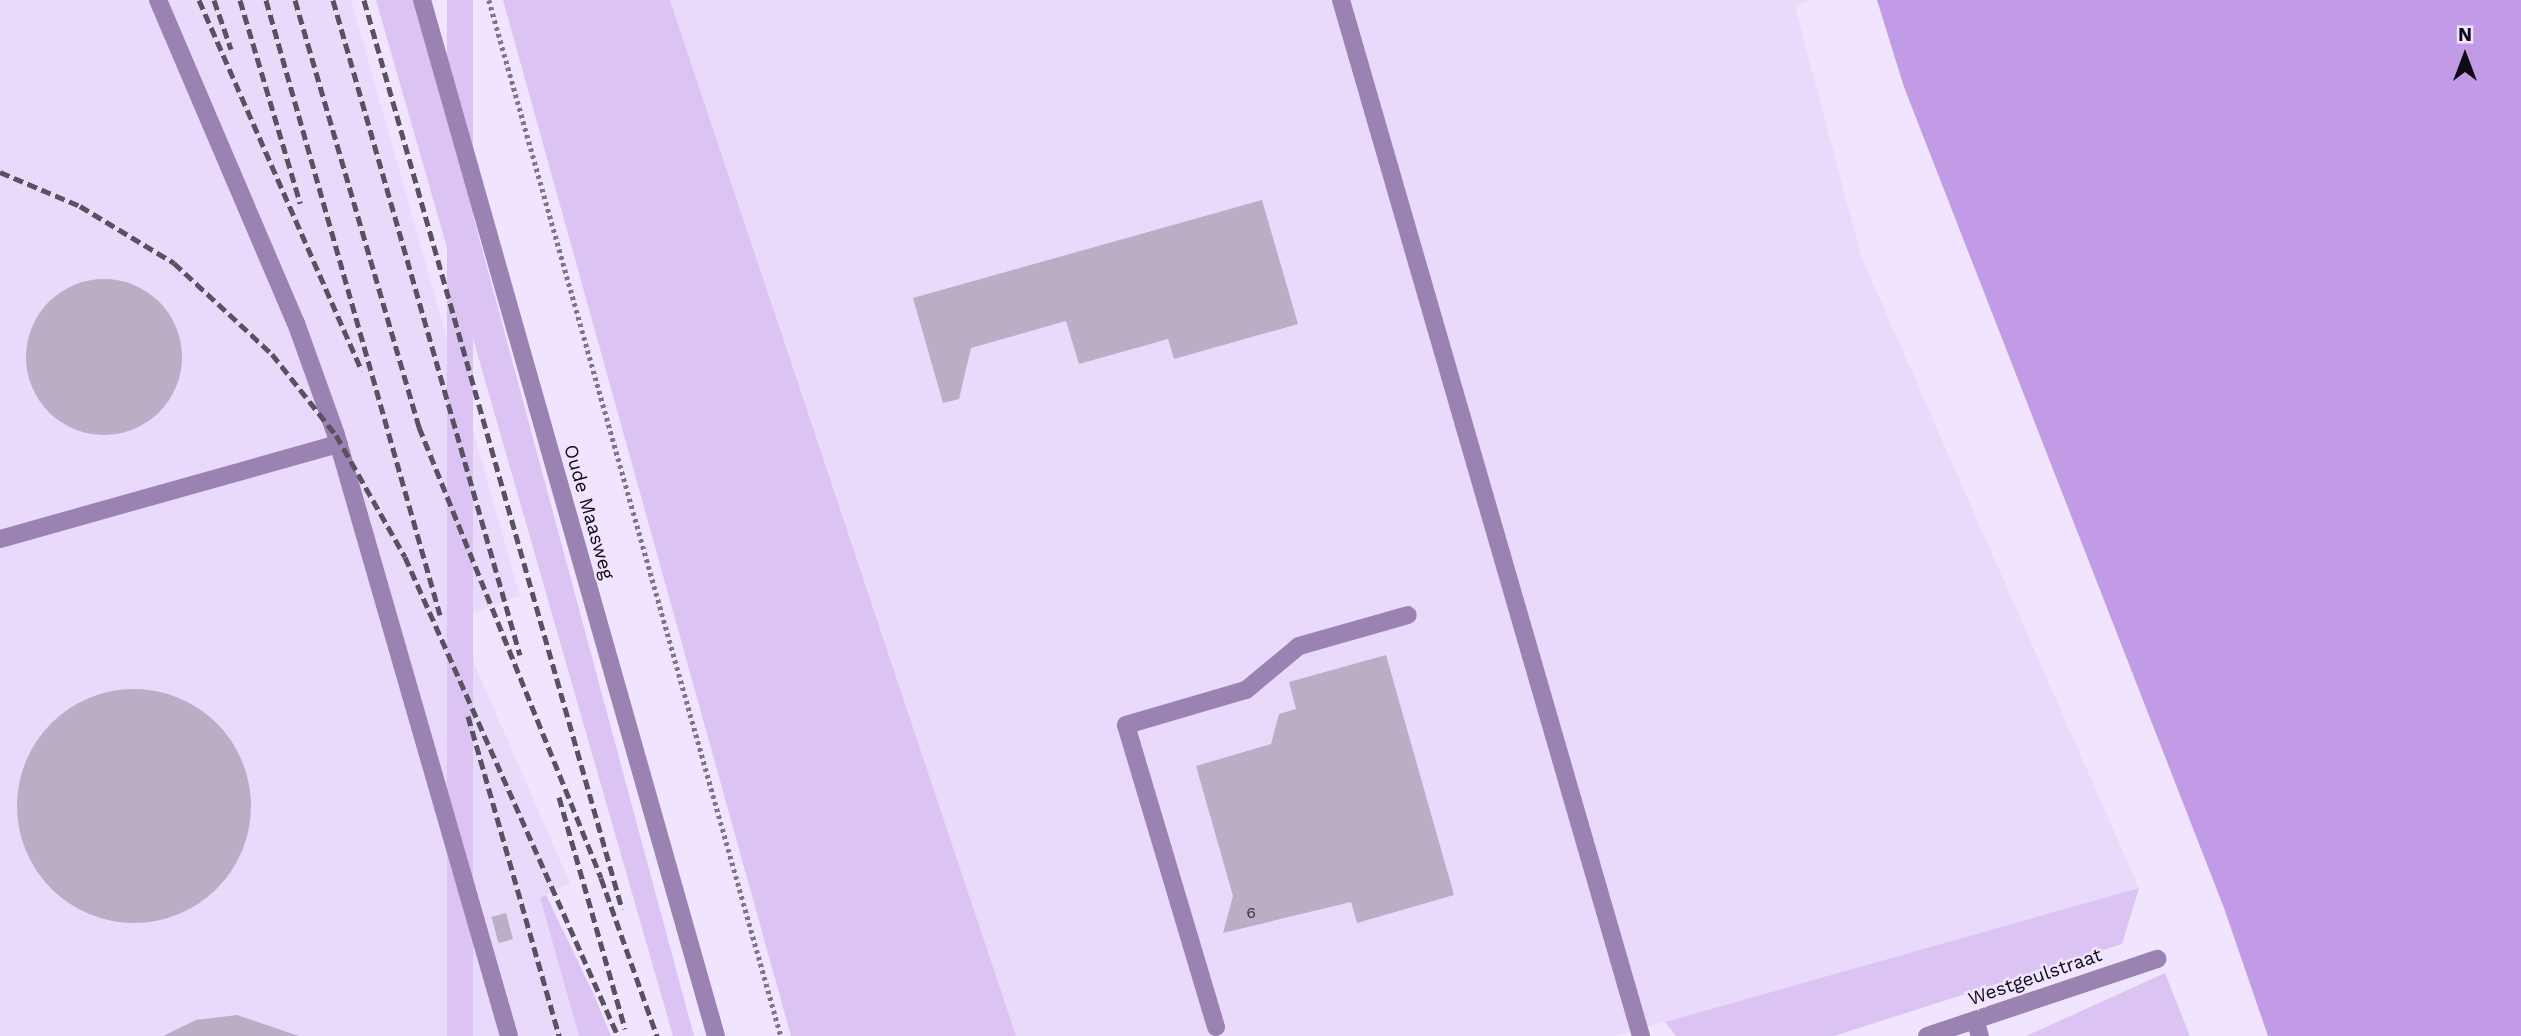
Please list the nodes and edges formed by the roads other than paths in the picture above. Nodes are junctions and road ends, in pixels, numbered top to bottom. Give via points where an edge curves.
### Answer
1 (158, 0) edge
2 (422, 0) edge
3 (1341, 0) edge
4 (339, 444) junction
5 (0, 539) edge
6 (1408, 615) dead end
7 (2157, 959) dead end
8 (1216, 1027) dead end
9 (1978, 1028) edge
10 (509, 1036) edge
11 (716, 1036) edge
12 (1641, 1036) edge
13 (1927, 1036) edge

1 - 4 street via 296,323
2 - 11 street, Oude Maasweg
3 - 12 street
4 - 5 street
4 - 10 street
6 - 8 street via 1300,646 1246,690 1126,725
7 - 9 street, Westgeulstraat
9 - 13 street, Westgeulstraat

